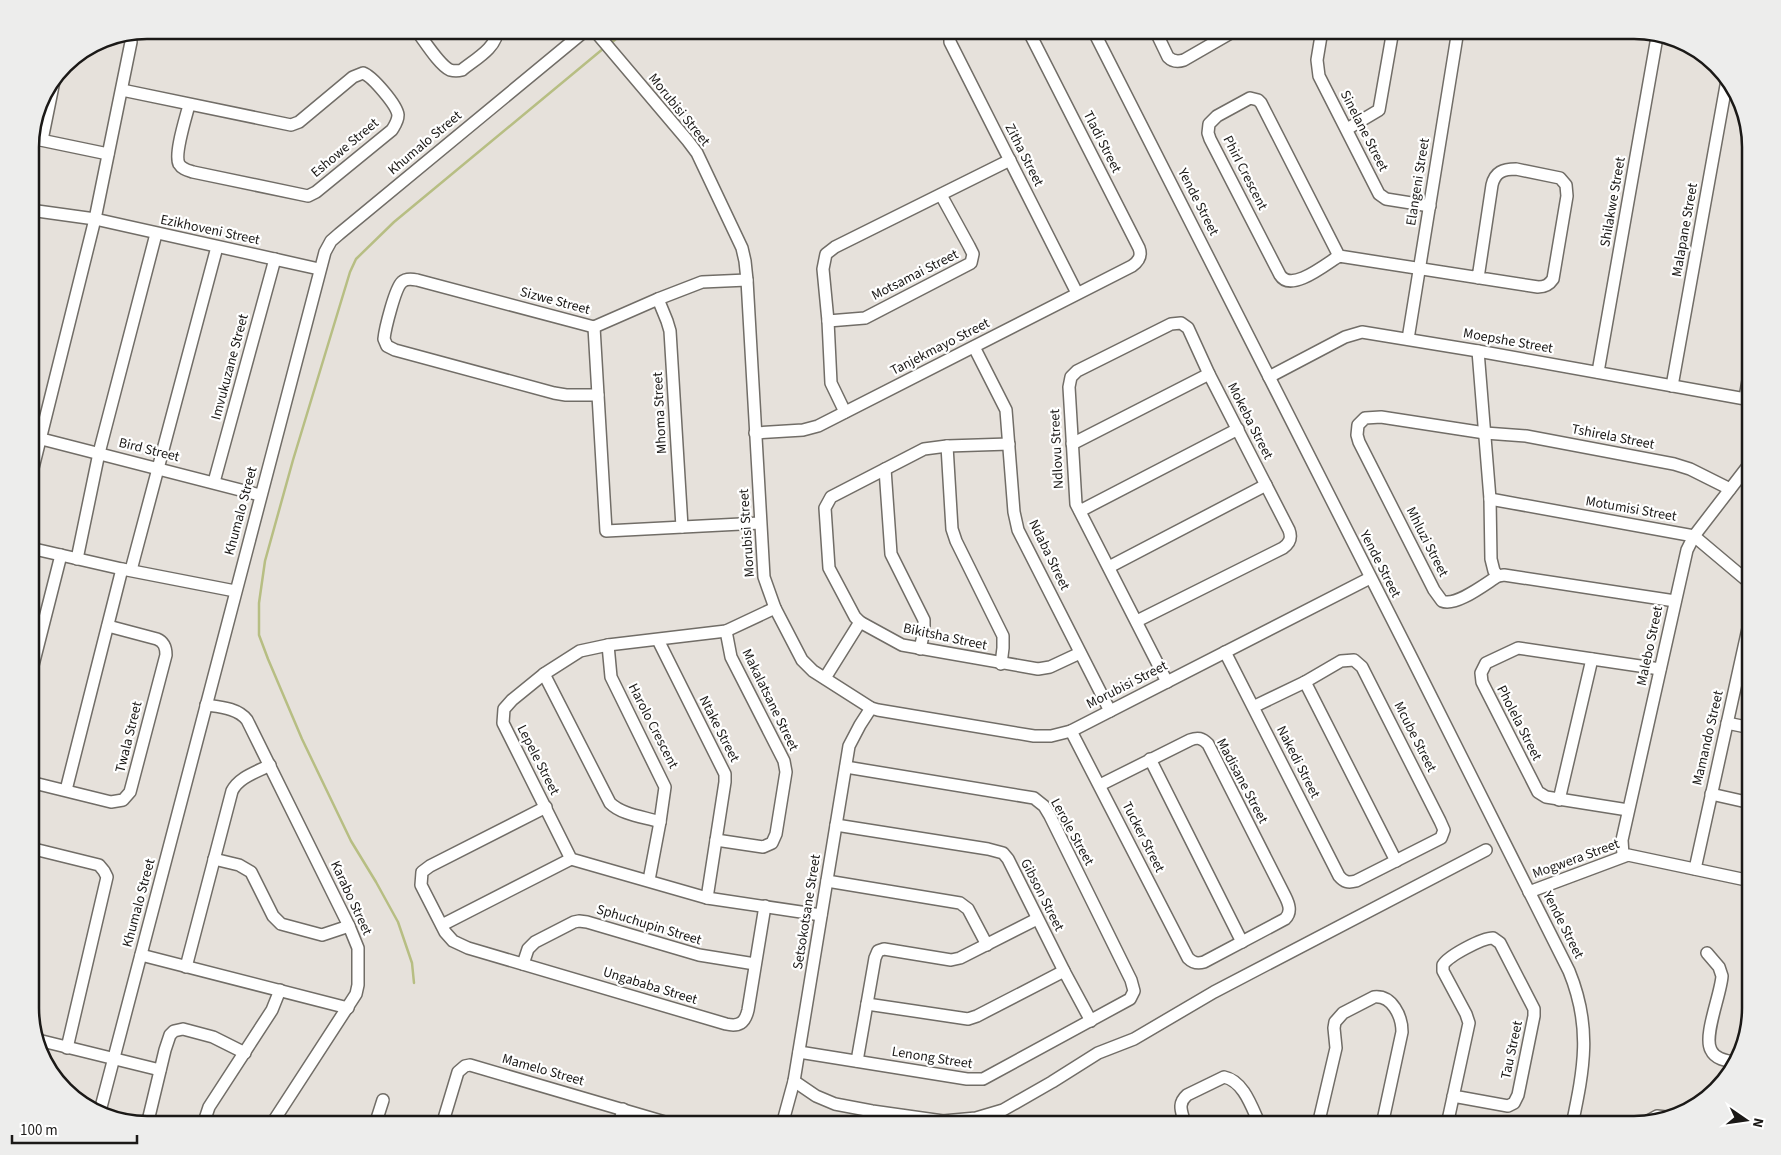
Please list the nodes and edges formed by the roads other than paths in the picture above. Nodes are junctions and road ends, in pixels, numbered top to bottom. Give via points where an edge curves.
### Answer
1 (423, 39) edge
2 (496, 39) edge
3 (575, 39) edge
4 (602, 39) edge
5 (950, 39) edge
6 (1033, 39) edge
7 (1098, 39) edge
8 (1159, 39) edge
9 (1220, 39) edge
10 (1320, 39) edge
11 (1391, 39) edge
12 (1457, 39) edge
13 (131, 40) edge
14 (1656, 41) edge
15 (1725, 89) edge
16 (122, 90) junction
17 (189, 105) junction
18 (1347, 128) junction
19 (39, 140) edge
20 (108, 154) junction
21 (1010, 160) junction
22 (941, 195) junction
23 (1430, 206) junction
24 (39, 211) edge
25 (95, 220) junction
26 (156, 234) junction
27 (217, 247) junction
28 (1339, 256) junction
29 (275, 259) junction
30 (1132, 266) joint
31 (319, 269) junction
32 (1420, 270) junction
33 (1478, 278) junction
34 (747, 280) junction
35 (1077, 293) junction
36 (658, 299) junction
37 (828, 321) junction
38 (594, 327) junction
39 (1408, 339) junction
40 (974, 347) junction
41 (1478, 351) junction
42 (1598, 372) junction
43 (1209, 374) junction
44 (1269, 377) junction
45 (1672, 386) junction
46 (598, 395) junction
47 (1742, 398) edge
48 (845, 412) junction
49 (39, 427) edge
50 (1238, 429) junction
51 (755, 433) junction
52 (1485, 433) junction
53 (39, 438) edge
54 (1009, 444) junction
55 (1072, 444) junction
56 (947, 446) junction
57 (100, 453) junction
58 (158, 468) junction
59 (885, 469) junction
60 (1742, 474) edge
61 (214, 482) junction
62 (1266, 485) junction
63 (1730, 489) junction
64 (260, 496) junction
65 (1490, 499) junction
66 (1080, 511) junction
67 (760, 523) junction
68 (682, 527) junction
69 (1694, 536) junction
70 (39, 550) edge
71 (61, 555) junction
72 (77, 559) junction
73 (1109, 567) junction
74 (127, 570) junction
75 (1498, 576) junction
76 (1742, 576) edge
77 (1370, 578) junction
78 (236, 591) junction
79 (1676, 601) junction
80 (775, 608) junction
81 (860, 622) junction
82 (1137, 622) junction
83 (108, 626) junction
84 (726, 631) junction
85 (658, 640) junction
86 (39, 642) edge
87 (608, 646) junction
88 (920, 649) junction
89 (1225, 652) junction
90 (1080, 653) junction
91 (1742, 656) edge
92 (1592, 659) junction
93 (1001, 664) junction
94 (1660, 669) junction
95 (544, 674) junction
96 (825, 678) junction
97 (1167, 682) junction
98 (1305, 682) junction
99 (206, 705) junction
100 (1253, 707) junction
101 (871, 708) junction
102 (1110, 711) junction
103 (1727, 723) junction
104 (1742, 726) edge
105 (1071, 731) junction
106 (1150, 759) junction
107 (270, 766) junction
108 (846, 767) junction
109 (39, 784) edge
110 (1100, 784) junction
111 (66, 790) junction
112 (1711, 794) junction
113 (1559, 800) junction
114 (1742, 801) edge
115 (546, 807) junction
116 (1628, 810) junction
117 (660, 822) junction
118 (836, 825) junction
119 (716, 840) junction
120 (39, 850) edge
121 (1486, 850) dead end
122 (1623, 855) junction
123 (214, 859) junction
124 (572, 859) junction
125 (1396, 861) junction
126 (1695, 869) junction
127 (1742, 879) edge
128 (648, 880) junction
129 (827, 881) junction
130 (1346, 882) joint
131 (1529, 892) junction
132 (707, 898) junction
133 (765, 906) junction
134 (821, 915) junction
135 (1037, 919) junction
136 (442, 925) junction
137 (349, 926) junction
138 (1242, 942) junction
139 (986, 945) junction
140 (1708, 954) dead end
141 (141, 955) junction
142 (523, 964) junction
143 (755, 964) junction
144 (186, 967) junction
145 (1064, 971) junction
146 (280, 990) junction
147 (1130, 999) joint
148 (867, 1004) junction
149 (348, 1008) junction
150 (1091, 1021) junction
151 (44, 1042) edge
152 (67, 1048) junction
153 (799, 1052) junction
154 (245, 1053) junction
155 (114, 1059) junction
156 (1729, 1060) edge
157 (857, 1061) junction
158 (160, 1070) junction
159 (794, 1080) junction
160 (1453, 1096) junction
161 (383, 1100) dead end
162 (101, 1106) edge
163 (624, 1109) junction
164 (149, 1116) edge
165 (206, 1116) edge
166 (277, 1116) edge
167 (379, 1116) edge
168 (445, 1116) edge
169 (622, 1116) edge
170 (646, 1116) edge
171 (784, 1116) edge
172 (908, 1116) edge
173 (983, 1116) edge
174 (1182, 1116) edge
175 (1256, 1116) edge
176 (1320, 1116) edge
177 (1384, 1116) edge
178 (1449, 1116) edge
179 (1574, 1116) edge

1 - 2 street via 443,64 457,71
3 - 31 street, Khumalo Street via 331,241
4 - 34 street, Morubisi Street via 697,154 742,248
5 - 21 street, Zitha Street
6 - 30 street, Tladi Street via 1139,248 1140,257
7 - 44 street, Yende Street
8 - 9 street via 1168,57 1177,62
10 - 18 street, Sinelane Street via 1317,72
11 - 18 street via 1379,110
12 - 23 street, Elangeni Street
13 - 16 street
14 - 42 street, Shilakwe Street
15 - 45 street, Malapane Street
16 - 17 street, Eshowe Street
16 - 20 street
17 - 17 street, Eshowe Street via 294,125 353,77 362,74 372,78 398,115 392,130 308,196 183,168 178,153
18 - 23 street, Sinelane Street via 1382,197
19 - 20 street
20 - 25 street
21 - 22 street
21 - 35 street, Zitha Street
22 - 37 street via 828,252 823,269
22 - 37 street, Motsamai Street via 973,254 971,263 864,318
23 - 32 street, Elangeni Street
24 - 25 street, Ezikhoveni Street
25 - 26 street, Ezikhoveni Street
25 - 49 street
26 - 27 street, Ezikhoveni Street
26 - 57 street
27 - 29 street, Ezikhoveni Street
27 - 58 street
28 - 28 street, PhirI Crescent via 1295,282 1283,279 1210,139 1208,128 1212,120 1244,100 1254,99 1261,103
28 - 32 street
29 - 31 street, Ezikhoveni Street
29 - 61 street, Imvukuzane Street
30 - 35 street, Tanjekmayo Street
31 - 64 street, Khumalo Street
32 - 33 street
32 - 39 street, Elangeni Street
33 - 33 street via 1538,287 1551,283 1567,196 1566,186 1560,178 1516,169 1502,170 1497,174 1492,185
34 - 36 street via 707,280
34 - 51 street, Morubisi Street
35 - 40 street, Tanjekmayo Street
36 - 38 street
36 - 68 street, Mhoma Street via 670,332
37 - 48 street via 831,383
38 - 46 street, Sizwe Street
38 - 46 street, Sizwe Street via 406,279 397,289 385,343 395,350 560,395
39 - 41 street, Moepshe Street
39 - 44 street, Moepshe Street via 1356,333
40 - 48 street, Tanjekmayo Street
40 - 54 street, Ndaba Street via 1006,410
41 - 42 street, Moepshe Street
41 - 52 street
42 - 45 street, Moepshe Street
43 - 50 street, Mokeba Street
43 - 55 street, Mokeba Street
43 - 55 street, Ndlovu Street via 1188,328 1177,322 1077,371 1071,377 1069,387
44 - 77 street, Yende Street
45 - 47 street, Moepshe Street
46 - 68 street, Sizwe Street via 606,531
48 - 51 street, Tanjekmayo Street via 812,428
50 - 62 street, Mokeba Street
50 - 66 street
51 - 67 street, Morubisi Street
52 - 63 street, Tshirela Street via 1526,436 1674,464
52 - 65 street
52 - 75 street, Mhluzi Street via 1381,417 1365,418 1356,430 1359,442 1442,601 1458,600
53 - 57 street, Bird Street
54 - 56 street, Bikitsha Street
54 - 90 street, Ndaba Street via 1018,530
55 - 66 street, Ndlovu Street via 1075,500
56 - 59 street, Bikitsha Street via 924,449
56 - 93 street via 952,530 1003,636
57 - 58 street, Bird Street
57 - 72 street
58 - 61 street, Bird Street
58 - 74 street
59 - 81 street, Bikitsha Street via 835,494 825,508 831,574
59 - 88 street via 890,548 924,620
60 - 63 street, Malebo Street
61 - 64 street, Bird Street
62 - 73 street
62 - 82 street, Mokeba Street via 1289,530 1289,542 1283,548
63 - 69 street, Malebo Street
64 - 78 street, Khumalo Street
65 - 69 street, Motumisi Street
65 - 75 street via 1491,560
66 - 73 street, Ndlovu Street
67 - 68 street
67 - 80 street, Morubisi Street via 764,577
69 - 76 street, Motumisi Street
69 - 79 street, Malebo Street via 1687,550
70 - 71 street
71 - 72 street
71 - 86 street
72 - 74 street
73 - 82 street, Ndlovu Street
74 - 78 street
74 - 83 street
75 - 79 street
77 - 89 street, Morubisi Street
77 - 131 street, Yende Street
78 - 99 street, Khumalo Street
79 - 94 street, Malebo Street
80 - 84 street, Lepele Street
80 - 96 street, Morubisi Street via 802,660
81 - 88 street, Bikitsha Street via 894,642
81 - 96 street
82 - 97 street, Ndlovu Street
83 - 111 street
83 - 111 street, Twala Street via 161,641 166,648 164,664 130,792 123,800 111,802
84 - 85 street, Lepele Street
84 - 119 street, Makalatsane Street via 730,657 784,761 786,772 772,843 763,847
85 - 87 street, Lepele Street
85 - 119 street, Ntake Street via 725,774
87 - 95 street, Lepele Street via 575,653
87 - 117 street, Harolo Crescent via 610,677 664,783 666,791
88 - 93 street, Bikitsha Street
89 - 97 street, Morubisi Street
89 - 100 street, Nakedi Street
90 - 93 street, Bikitsha Street via 1045,669
90 - 102 street, Ndaba Street
91 - 103 street, Mamando Street
92 - 94 street, Pholela Street
92 - 113 street
92 - 113 street, Pholela Street via 1518,648 1492,659 1481,672 1482,682 1538,792 1546,798
94 - 116 street, Malebo Street
95 - 115 street, Lepele Street via 512,700 504,709 502,718
95 - 117 street via 610,803
96 - 101 street, Morubisi Street
97 - 102 street, Morubisi Street
98 - 100 street, Mcube Street
98 - 125 street
98 - 125 street, Mcube Street via 1350,659 1358,662 1371,684 1444,830 1436,842
99 - 107 street, Karabo Street via 226,708 244,716
99 - 141 street, Khumalo Street
100 - 130 street, Nakedi Street via 1339,876
101 - 105 street, Morubisi Street via 1034,736
101 - 108 street, Setsokotsane Street via 849,746
102 - 105 street, Morubisi Street
103 - 104 street
103 - 112 street, Mamando Street
105 - 110 street, Tucker Street
106 - 110 street, Madisane Street
106 - 138 street
106 - 138 street, Madisane Street via 1196,738 1208,744 1288,904 1289,912 1285,919
107 - 123 street via 235,785
107 - 137 street, Karabo Street
108 - 118 street, Setsokotsane Street
108 - 147 street, Lerole Street via 1040,801 1131,980 1134,991
109 - 111 street, Twala Street
110 - 138 street, Tucker Street via 1188,958 1200,963
112 - 114 street
112 - 126 street, Mamando Street
113 - 116 street, Pholela Street
115 - 124 street, Lepele Street
115 - 136 street, Ungababa Street via 422,872 422,885
116 - 122 street, Malebo Street via 1622,840
117 - 128 street, Harolo Crescent
118 - 129 street, Setsokotsane Street
118 - 135 street, Gibson Street via 1003,853
119 - 132 street, Ntake Street
120 - 152 street via 99,865 107,877
121 - 173 street via 1214,992 1134,1039 1098,1053 1003,1110
122 - 126 street, Mogwera Street
122 - 131 street, Mogwera Street
123 - 137 street via 252,872 273,916 281,924 322,935
123 - 144 street
124 - 128 street
124 - 136 street
125 - 130 street, Mcube Street via 1356,882
126 - 127 street, Mogwera Street
128 - 132 street
129 - 134 street, Setsokotsane Street
129 - 139 street via 960,902 968,909
131 - 179 street, Yende Street via 1569,971 1580,1001 1585,1051
132 - 133 street
133 - 134 street
133 - 143 street, Ungababa Street
134 - 153 street, Setsokotsane Street
135 - 139 street
135 - 145 street, Gibson Street
136 - 142 street, Ungababa Street via 458,944
137 - 149 street, Karabo Street via 358,948 358,984
139 - 148 street via 956,959 884,949 875,958
140 - 156 street via 1719,966 1722,976 1709,1045 1714,1055
141 - 144 street
141 - 155 street, Khumalo Street
142 - 143 street, Sphuchupin Street via 535,942 579,921 699,956
142 - 143 street, Ungababa Street via 734,1026 742,1024 747,1017
144 - 146 street
145 - 148 street via 968,1019
145 - 150 street, Gibson Street
146 - 149 street
146 - 154 street via 272,1010
147 - 150 street, Lenong Street
148 - 157 street
149 - 166 street, Karabo Street
150 - 157 street, Lenong Street via 977,1080
151 - 152 street
152 - 155 street
153 - 157 street, Lenong Street
153 - 159 street, Setsokotsane Street
154 - 158 street via 213,1037 178,1029 170,1035
154 - 165 street
155 - 158 street
155 - 162 street, Khumalo Street
158 - 164 street
159 - 171 street, Setsokotsane Street
159 - 172 street via 816,1096 836,1104
160 - 160 street, Tau Street via 1469,1023 1443,965 1451,957 1493,938 1500,943 1534,1009 1518,1095 1508,1106
160 - 178 street, Tau Street
161 - 167 street
163 - 168 street, Mamelo Street via 470,1065 458,1072
163 - 169 street
163 - 170 street, Mamelo Street
174 - 175 street via 1180,1107 1187,1095 1224,1078 1242,1089
176 - 177 street via 1336,1048 1335,1022 1343,1012 1380,996 1392,1003 1402,1032

